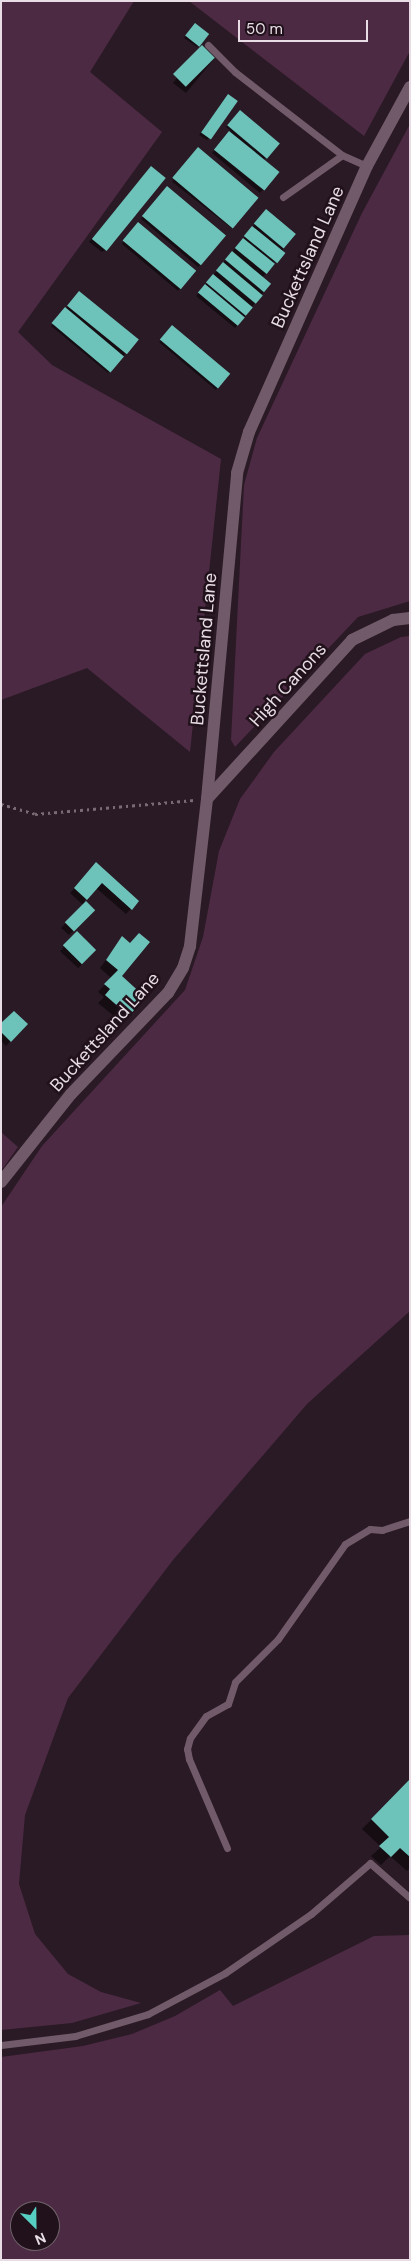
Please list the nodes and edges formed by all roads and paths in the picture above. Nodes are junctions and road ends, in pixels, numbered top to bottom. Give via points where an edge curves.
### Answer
1 (208, 46) dead end
2 (410, 87) edge
3 (342, 155) junction
4 (367, 166) junction
5 (283, 197) dead end
6 (410, 618) edge
7 (207, 799) junction
8 (1, 804) edge
9 (1, 1182) edge
10 (410, 1521) edge
11 (227, 1848) dead end
12 (410, 1898) edge
13 (1, 2045) edge

1 - 3 lane via 235,72
2 - 4 street, Buckettsland Lane
3 - 4 lane
3 - 5 lane
4 - 7 street, Buckettsland Lane via 249,432 237,473
6 - 7 street, High Canons via 393,620 352,640
7 - 8 path via 35,814
7 - 9 street, Buckettsland Lane via 190,946 183,968 168,993 72,1094
10 - 11 lane via 382,1530 370,1529 345,1544 278,1639 236,1682 228,1704 206,1716 190,1738 189,1759
12 - 13 lane via 370,1863 311,1914 224,1973 148,2014 75,2036

